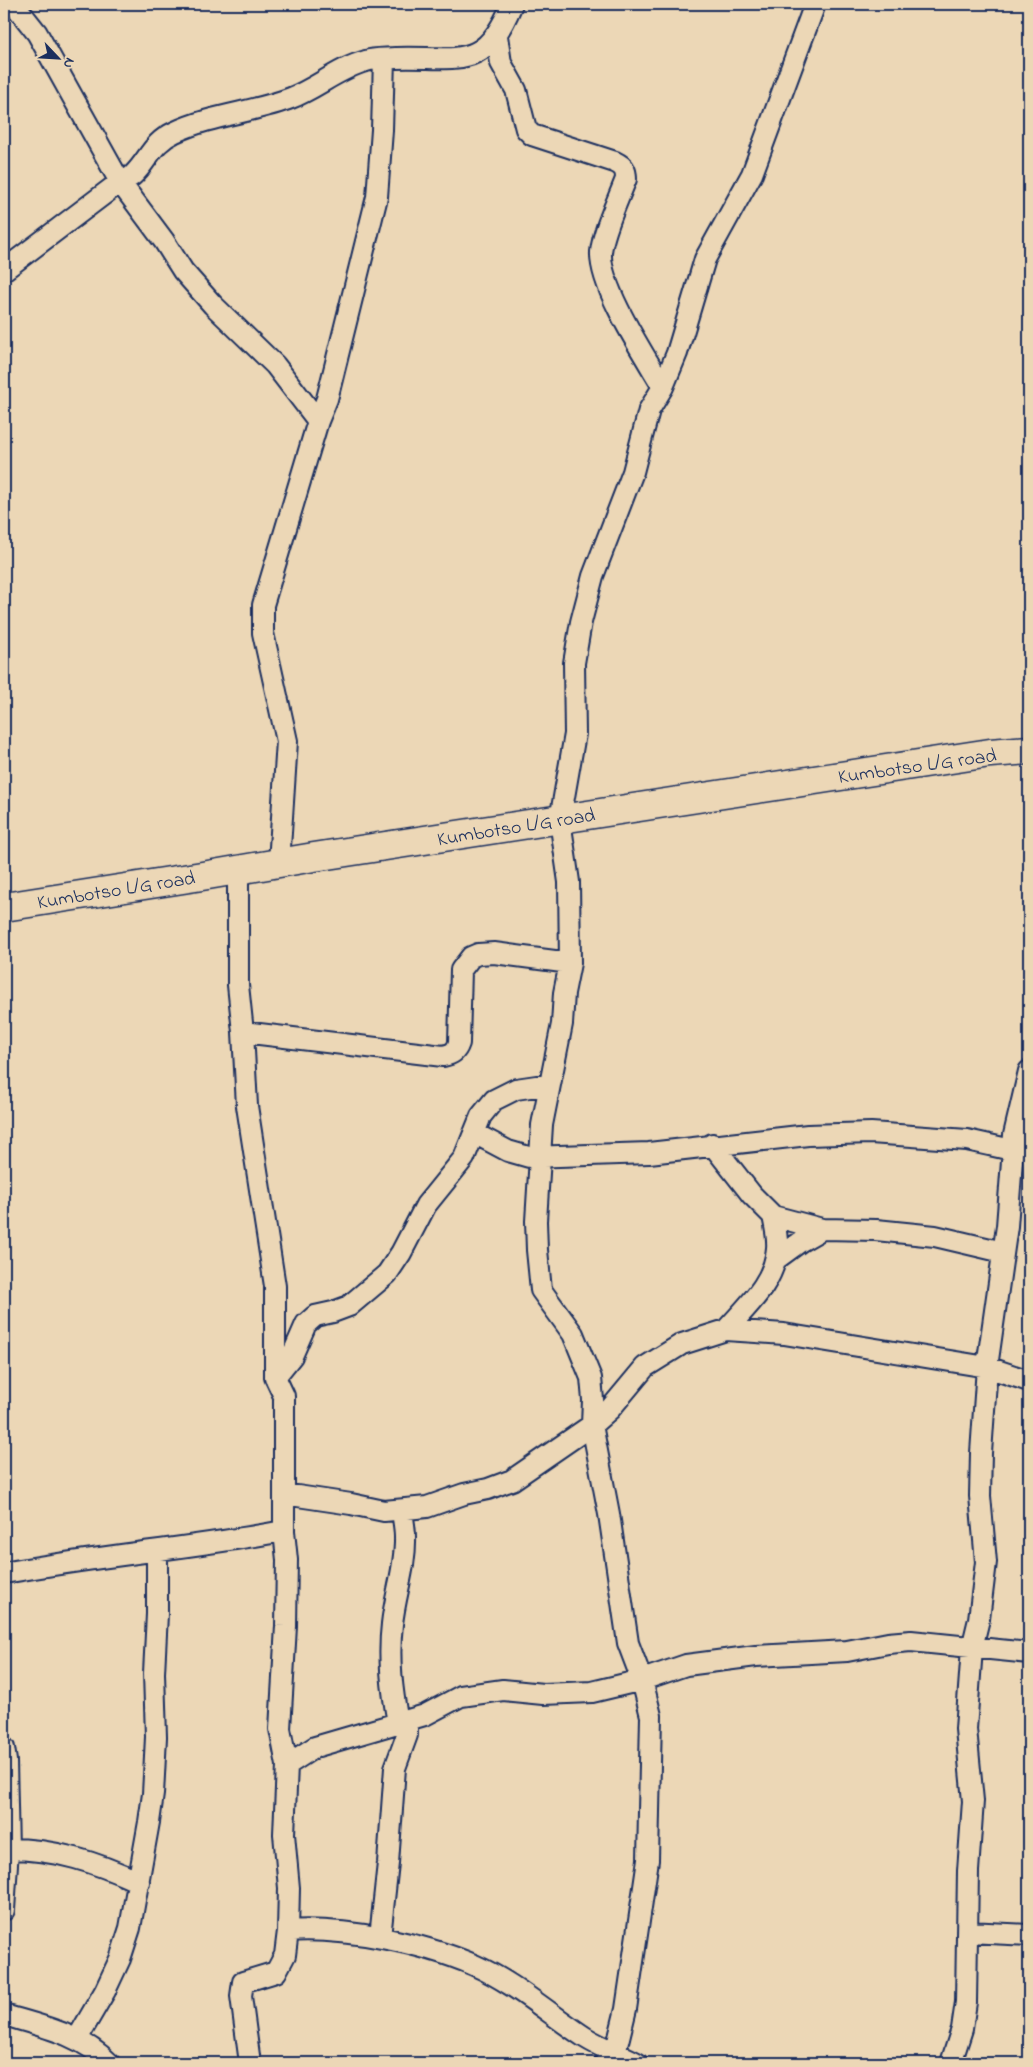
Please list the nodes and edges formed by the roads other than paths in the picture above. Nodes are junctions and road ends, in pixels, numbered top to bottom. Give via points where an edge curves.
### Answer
1 (14, 4) edge
2 (512, 4) edge
3 (815, 4) edge
4 (497, 36) junction
5 (384, 59) junction
6 (120, 182) junction
7 (4, 270) edge
8 (662, 387) junction
9 (318, 421) junction
10 (1029, 750) edge
11 (560, 820) junction
12 (279, 863) junction
13 (238, 870) junction
14 (4, 906) edge
15 (570, 963) junction
16 (243, 1032) junction
17 (1029, 1071) edge
18 (550, 1084) junction
19 (474, 1133) junction
20 (712, 1144) junction
21 (1012, 1150) junction
22 (541, 1156) junction
23 (773, 1216) junction
24 (822, 1229) junction
25 (1003, 1252) junction
26 (775, 1260) junction
27 (726, 1330) junction
28 (987, 1367) junction
29 (275, 1377) junction
30 (591, 1378) junction
31 (1029, 1381) edge
32 (626, 1391) junction
33 (592, 1425) junction
34 (284, 1494) junction
35 (402, 1510) junction
36 (284, 1531) junction
37 (157, 1551) junction
38 (4, 1573) edge
39 (972, 1648) junction
40 (1029, 1653) edge
41 (642, 1680) junction
42 (402, 1721) junction
43 (4, 1748) edge
44 (287, 1765) junction
45 (8, 1849) junction
46 (139, 1882) junction
47 (4, 1910) edge
48 (288, 1931) junction
49 (968, 1932) junction
50 (1029, 1935) edge
51 (380, 1937) junction
52 (4, 2015) edge
53 (77, 2039) junction
54 (610, 2059) edge
55 (109, 2063) edge
56 (250, 2063) edge
57 (637, 2063) edge
58 (951, 2063) edge

1 - 6 street via 37,33
2 - 4 street
3 - 8 street via 752,174 705,259 677,353
4 - 5 street via 483,50 465,58
4 - 8 street via 501,63 516,90 526,129 532,135 615,162 626,171 603,241 602,261 619,312
5 - 6 street via 366,61 290,98 175,132 149,152 133,176
5 - 9 street via 377,197 328,399
6 - 7 street
6 - 9 street via 183,271 275,365
8 - 11 street via 649,410 633,472 593,576 581,622 574,663 575,734
9 - 12 street via 263,606 263,633 286,740
10 - 11 main road, Kumbotso L/G road via 990,753
11 - 12 main road, Kumbotso L/G road
11 - 15 street via 569,882
12 - 13 main road, Kumbotso L/G road
13 - 14 main road, Kumbotso L/G road
13 - 16 street via 238,985
15 - 16 street via 494,953 471,956 462,970 459,1043 452,1054 443,1056
15 - 18 street
16 - 29 street via 247,1106 275,1286
17 - 21 street
18 - 19 street via 516,1089 494,1100 481,1116
18 - 22 street via 542,1125
19 - 22 street via 519,1156
19 - 29 street via 464,1158 426,1205 388,1274 349,1306 315,1316 306,1324 292,1356
20 - 21 street via 808,1134 871,1133 967,1140
20 - 22 street via 649,1153
20 - 23 street
21 - 25 street
22 - 30 street via 536,1221 541,1290 573,1334
23 - 24 street
23 - 26 street via 778,1246
24 - 25 street via 935,1236
24 - 26 street
25 - 28 street
26 - 27 street via 766,1283
27 - 28 street via 784,1334
27 - 32 street via 682,1344 645,1367
28 - 31 street
28 - 39 street via 980,1496 986,1562 980,1619
29 - 34 street via 284,1396
30 - 32 street via 605,1388
30 - 33 street
32 - 33 street
33 - 35 street via 512,1480 427,1507
33 - 41 street via 628,1643
34 - 35 street via 384,1511
34 - 36 street
35 - 42 street via 404,1556 392,1625 390,1660 392,1689
36 - 37 street
36 - 44 street via 286,1626 280,1729
37 - 38 street via 72,1560
37 - 46 street via 153,1794
39 - 40 street
39 - 41 street via 912,1641 888,1643 847,1651 756,1656 686,1665
39 - 49 street via 966,1729 973,1801
41 - 42 street via 592,1692 543,1694 503,1690 461,1696 425,1715
41 - 54 street via 651,1716 648,1860 626,2009
42 - 44 street via 315,1747
42 - 51 street via 406,1735 395,1768
43 - 45 street
44 - 48 street via 284,1834 290,1888
45 - 46 street via 57,1852 107,1867
45 - 47 street
46 - 53 street via 120,1959
48 - 51 street
48 - 56 street via 285,1955 276,1972 242,1985
49 - 50 street
49 - 58 street via 966,2002 962,2029
51 - 54 street via 475,1966 587,2039
52 - 53 street
53 - 55 street
54 - 57 street

